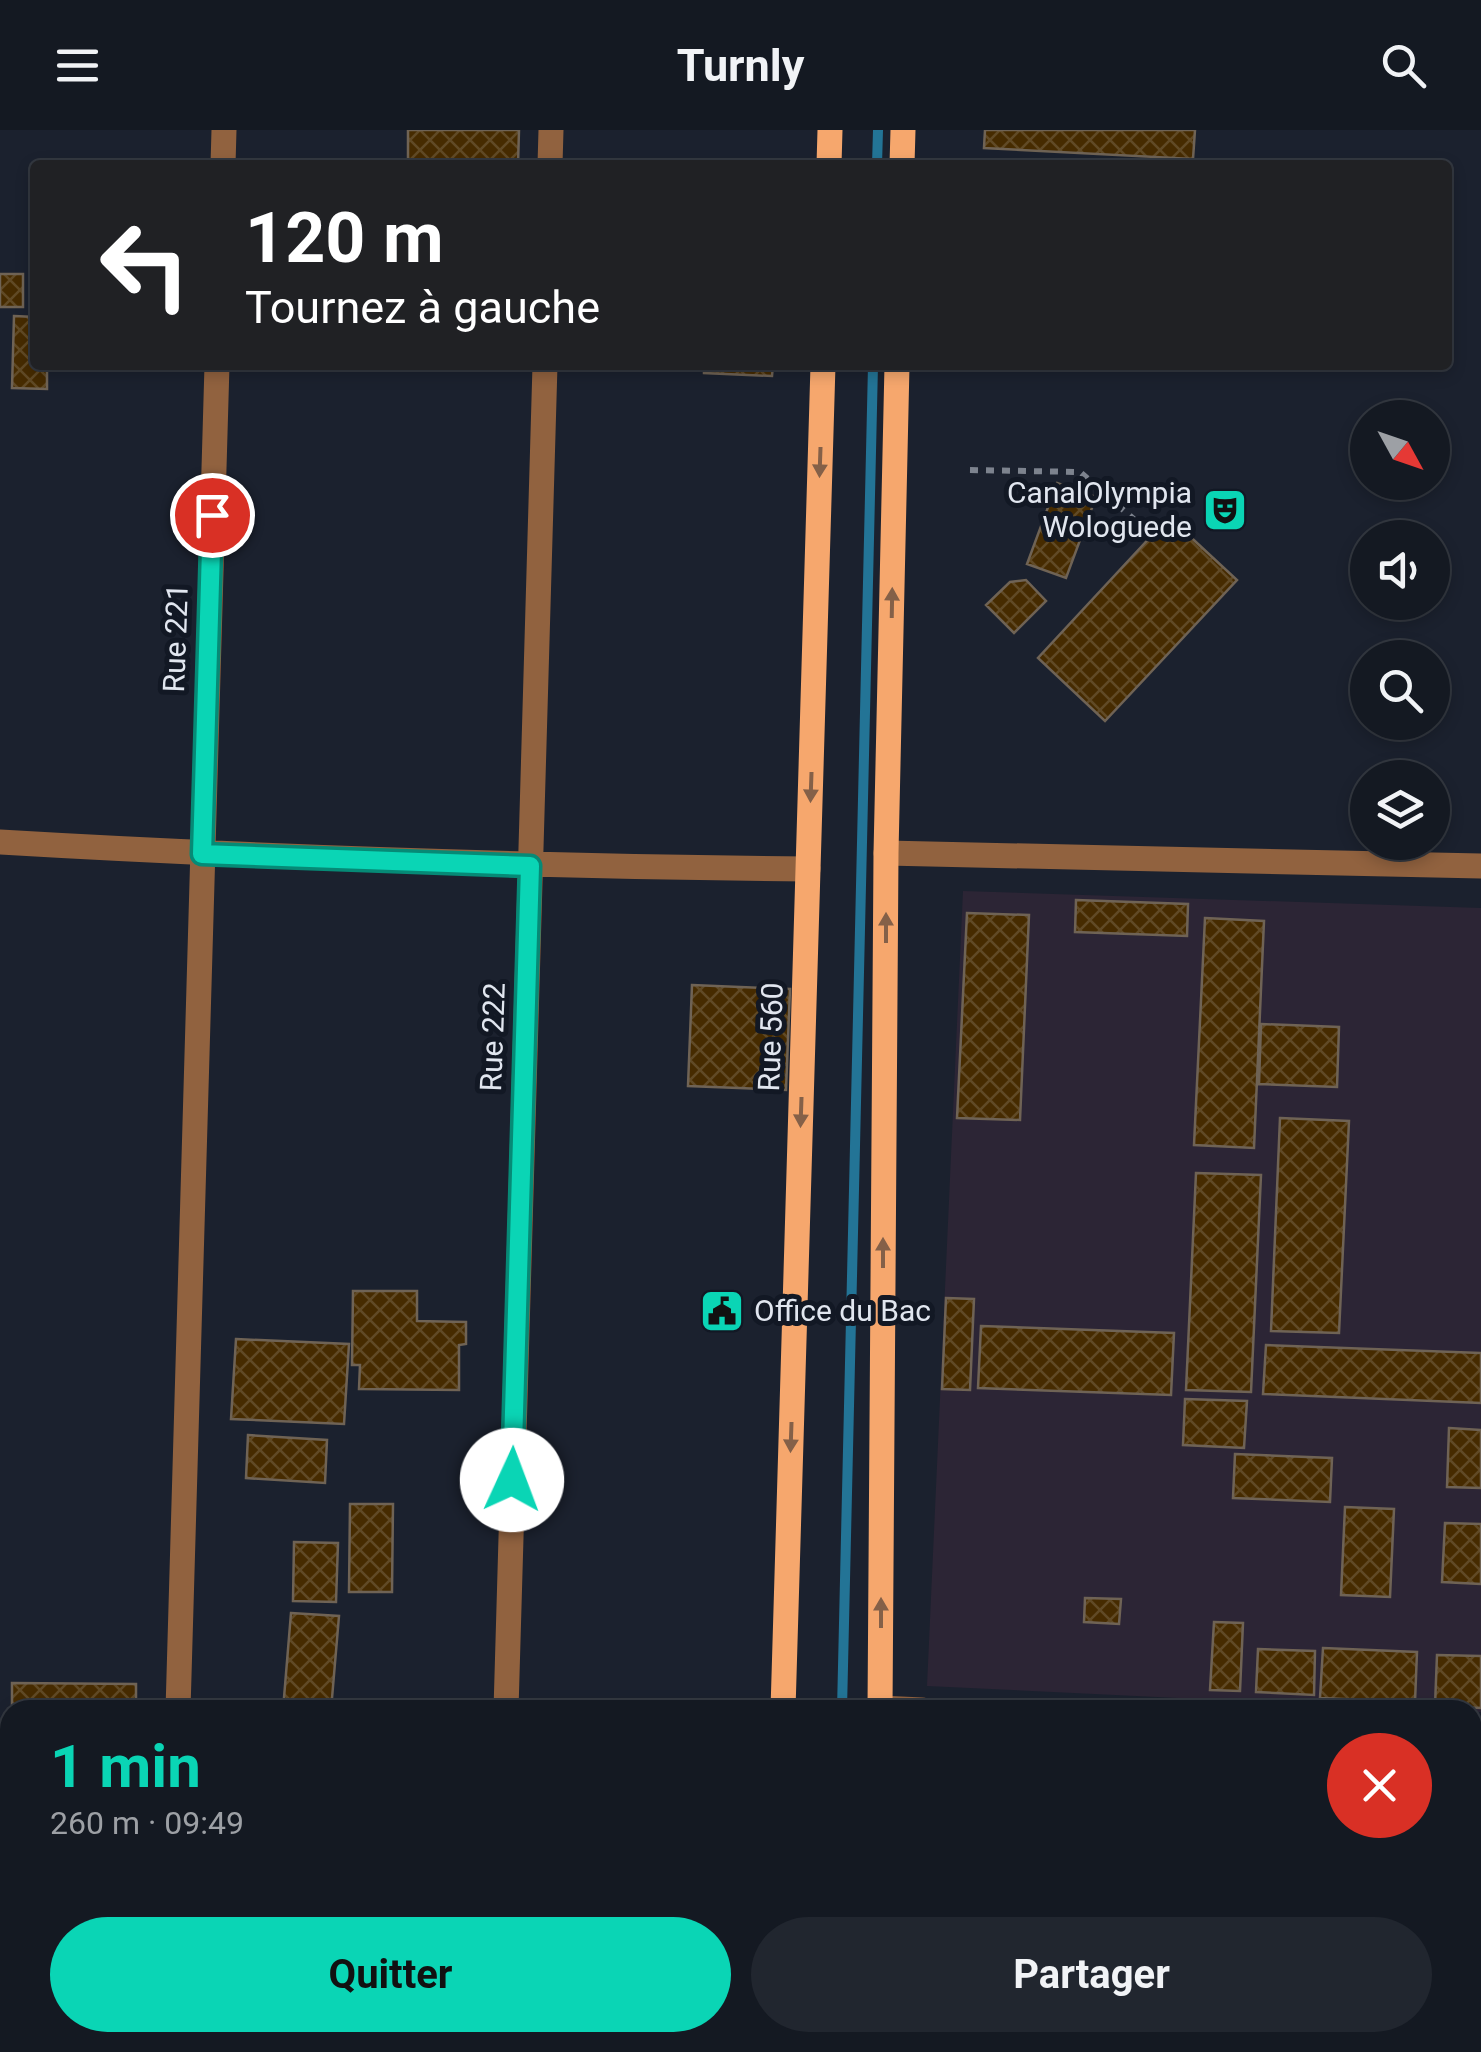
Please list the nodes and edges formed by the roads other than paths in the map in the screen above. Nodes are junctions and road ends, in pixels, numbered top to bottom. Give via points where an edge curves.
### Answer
1 (224, 130) edge
2 (552, 130) edge
3 (830, 130) edge
4 (903, 130) edge
5 (223, 160) edge
6 (550, 160) edge
7 (830, 160) edge
8 (902, 160) edge
9 (217, 370) edge
10 (545, 370) edge
11 (824, 370) edge
12 (898, 370) edge
13 (0, 842) edge
14 (886, 853) junction
15 (202, 854) junction
16 (530, 866) junction
17 (1481, 866) edge
18 (808, 869) junction
19 (178, 1700) edge
20 (506, 1700) edge
21 (783, 1700) edge
22 (880, 1700) edge

1 - 5 street
2 - 6 street
3 - 7 main road
4 - 8 main road
9 - 15 street, Rue 221
10 - 16 street, Rue 222
11 -> 18 main road, Rue 560
14 -> 12 main road
13 - 15 street
14 - 17 street
22 -> 14 main road
15 - 16 street
15 - 19 street, Rue 221
16 - 18 street
16 - 20 street, Rue 222
18 -> 21 main road, Rue 560

